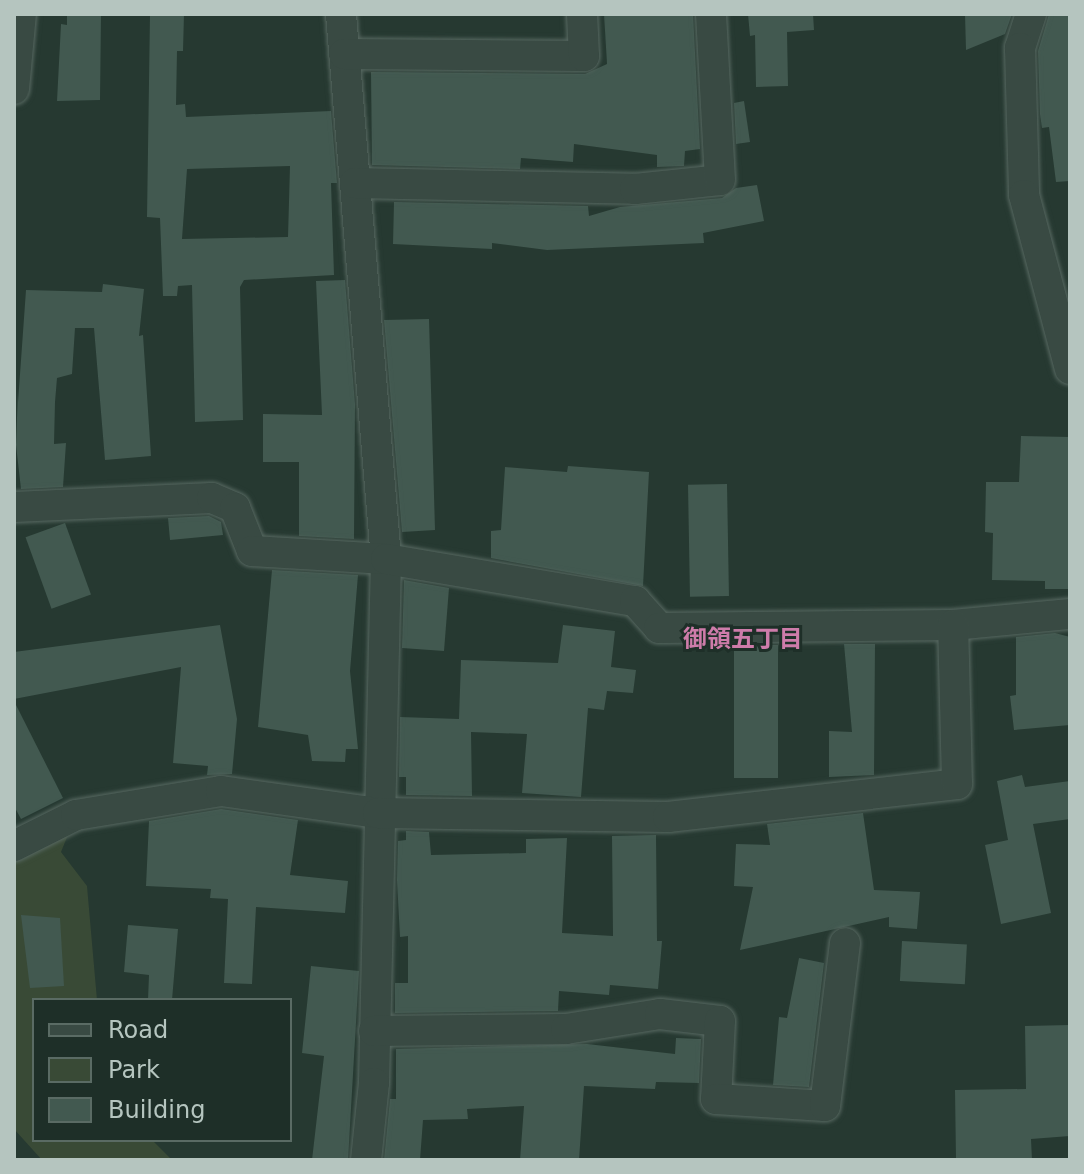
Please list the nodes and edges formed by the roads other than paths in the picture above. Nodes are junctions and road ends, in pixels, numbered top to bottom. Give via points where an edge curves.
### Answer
1 (21, 14) edge
2 (341, 14) edge
3 (582, 14) edge
4 (711, 14) edge
5 (1031, 14) edge
6 (344, 54) junction
7 (14, 89) edge
8 (355, 183) junction
9 (1070, 369) edge
10 (14, 507) edge
11 (386, 559) junction
12 (1070, 614) edge
13 (953, 625) junction
14 (378, 813) junction
15 (14, 846) edge
16 (845, 943) dead end
17 (374, 1031) junction
18 (366, 1160) edge

1 - 7 street
2 - 6 street
3 - 6 street via 584,56
4 - 8 street via 720,180 635,189
5 - 9 street via 1020,48 1024,195
6 - 8 street
8 - 11 street
10 - 11 street via 212,498 235,508 252,551
11 - 13 street via 635,601 659,628
11 - 14 street
12 - 13 street
13 - 14 street via 957,784 668,817
14 - 15 street via 221,791 76,815
14 - 17 street
16 - 17 street via 825,1106 716,1099 720,1021 660,1014 566,1029
17 - 18 street

